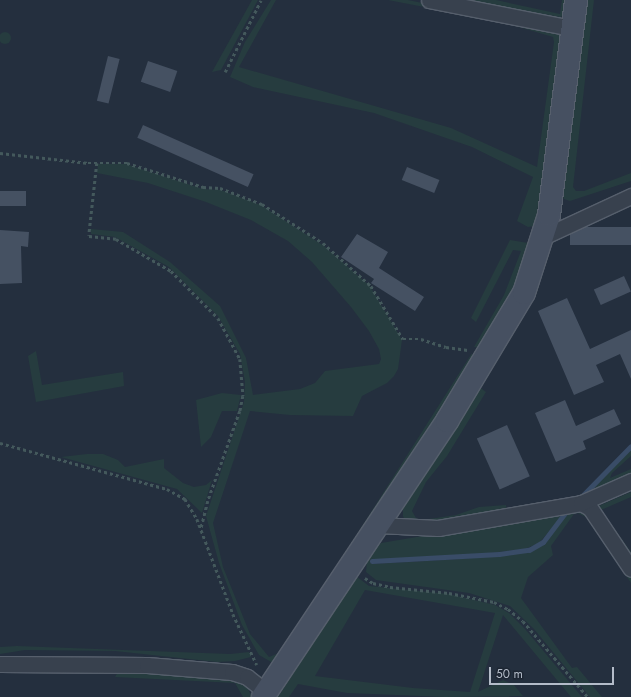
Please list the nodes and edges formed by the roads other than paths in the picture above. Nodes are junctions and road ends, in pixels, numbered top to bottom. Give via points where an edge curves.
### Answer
1 (429, 0) edge
2 (576, 0) edge
3 (572, 28) junction
4 (631, 196) edge
5 (545, 236) junction
6 (631, 481) edge
7 (580, 503) junction
8 (378, 525) junction
9 (631, 569) edge
10 (0, 664) edge
11 (265, 694) edge

1 - 3 street
2 - 3 street
3 - 5 street via 554,185
4 - 5 street
5 - 8 street via 524,293 490,353
6 - 7 street
7 - 8 street via 438,528
7 - 9 street via 590,508
8 - 11 street
10 - 11 street via 147,665 232,672 247,677

